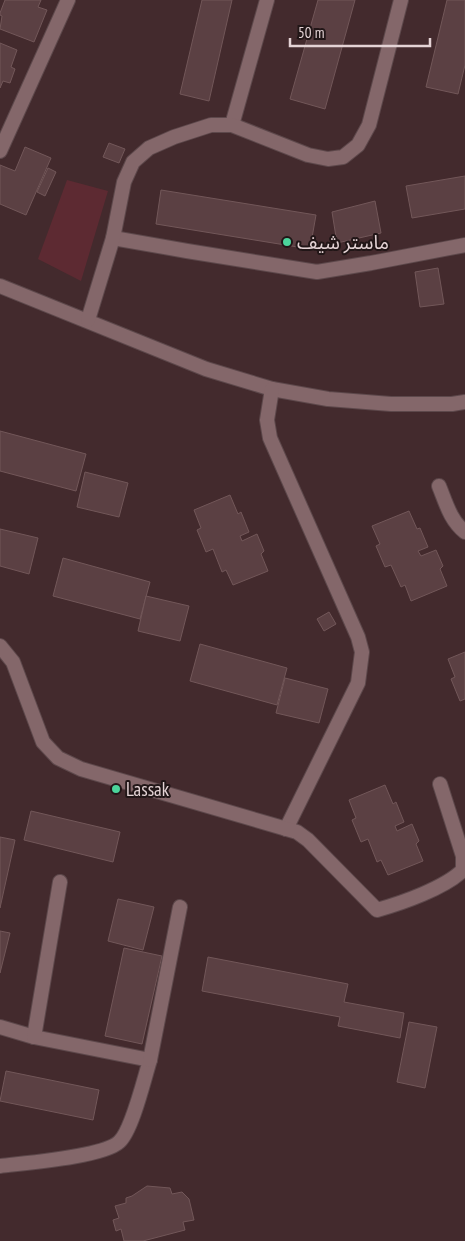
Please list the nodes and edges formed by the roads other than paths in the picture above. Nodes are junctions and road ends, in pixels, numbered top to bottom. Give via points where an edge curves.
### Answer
1 (68, 0) edge
2 (267, 0) edge
3 (401, 0) edge
4 (232, 125) junction
5 (0, 151) edge
6 (113, 238) junction
7 (465, 245) edge
8 (0, 286) edge
9 (88, 320) junction
10 (272, 389) junction
11 (465, 402) edge
12 (439, 486) dead end
13 (465, 532) edge
14 (0, 646) edge
15 (440, 784) dead end
16 (286, 829) junction
17 (60, 882) dead end
18 (180, 907) dead end
19 (0, 1027) edge
20 (34, 1037) junction
21 (150, 1060) junction
22 (0, 1166) edge

1 - 5 street
2 - 4 street
3 - 4 street via 369,125 351,151 328,160
4 - 6 street via 211,125 174,137 149,148 133,162 124,182
6 - 7 street via 317,272
6 - 9 street
8 - 9 street
9 - 10 street via 206,369
10 - 11 street via 328,399 391,404
10 - 16 street via 267,420 270,438 358,636 362,652 358,683
12 - 13 street via 451,516
14 - 16 street via 12,662 43,742 58,758 82,769
15 - 16 street via 463,856 463,870 455,878 395,905 377,910 308,840
17 - 20 street
18 - 21 street
19 - 20 street
20 - 21 street
21 - 22 street via 129,1126 120,1142 106,1150 68,1158

